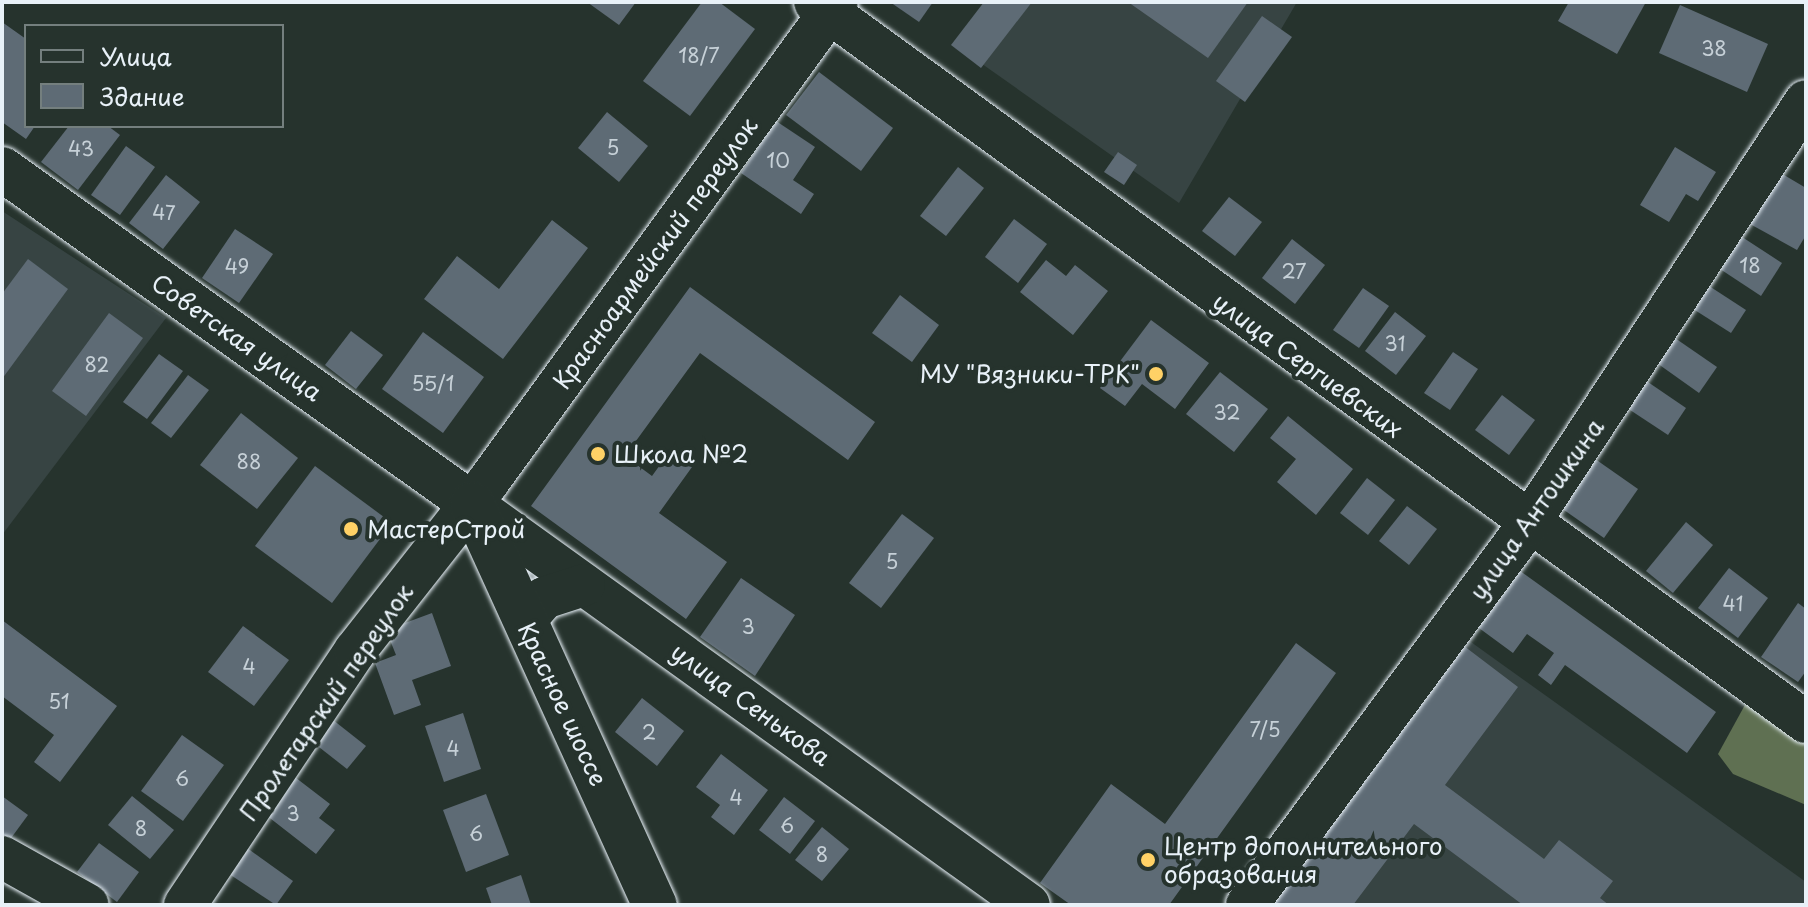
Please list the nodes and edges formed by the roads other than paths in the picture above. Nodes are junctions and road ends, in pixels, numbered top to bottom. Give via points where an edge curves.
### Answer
1 (827, 6) edge
2 (1806, 101) edge
3 (2, 169) edge
4 (472, 504) junction
5 (1527, 526) junction
6 (584, 585) junction
7 (525, 620) junction
8 (1806, 722) edge
9 (2, 857) edge
10 (88, 905) edge
11 (185, 905) edge
12 (655, 905) edge
13 (1029, 905) edge
14 (1247, 905) edge

1 - 4 street, Красноармейский переулок
1 - 5 street, улица Сергиевских
2 - 5 street, улица Антошкина
3 - 4 main road, Советская улица
4 - 6 street, улица Сенькова
4 - 7 main road, Красное шоссе
4 - 11 street, Пролетарский переулок via 355,651
5 - 8 street, улица Сергиевских
5 - 14 street, улица Антошкина
6 - 7 street via 544,598
6 - 13 street, улица Сенькова
7 - 12 main road, Красное шоссе
9 - 10 street

